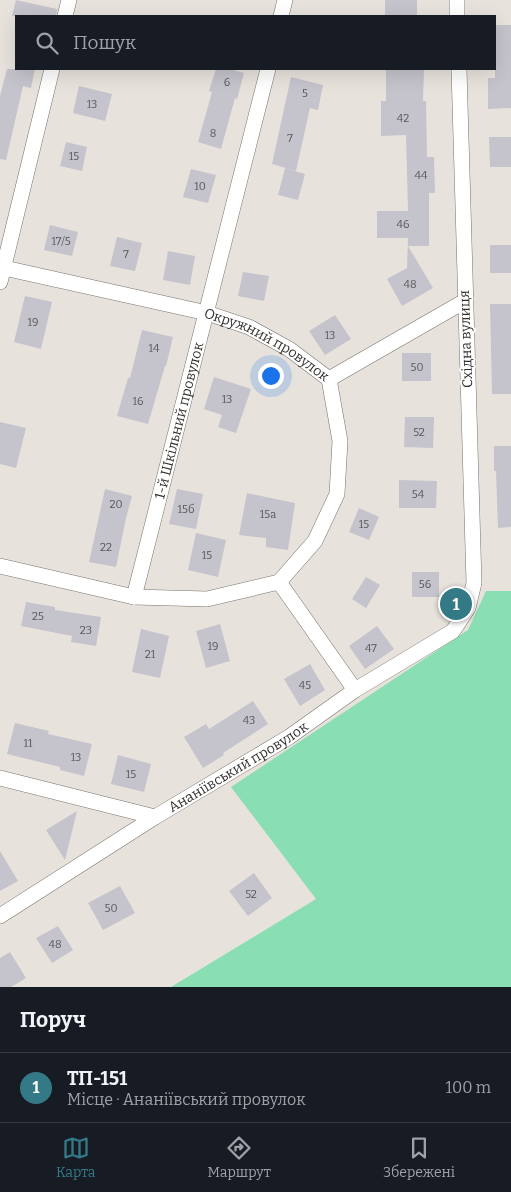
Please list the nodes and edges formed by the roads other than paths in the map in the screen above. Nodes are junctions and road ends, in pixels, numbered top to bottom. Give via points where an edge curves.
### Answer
1 (69, 0) edge
2 (285, 0) edge
3 (457, 0) edge
4 (65, 15) edge
5 (281, 15) edge
6 (457, 15) edge
7 (52, 70) edge
8 (268, 70) edge
9 (459, 70) edge
10 (1, 272) edge
11 (465, 301) junction
12 (207, 313) junction
13 (329, 380) junction
14 (0, 566) edge
15 (279, 582) junction
16 (134, 597) junction
17 (468, 608) joint
18 (355, 690) junction
19 (0, 778) edge
20 (155, 817) junction
21 (0, 916) edge

1 - 4 street
2 - 5 street
3 - 6 street
7 - 10 street
8 - 12 street, 1-й Шкільний провулок
9 - 11 street, Східна вулиця
10 - 12 street, Окружний провулок
11 - 13 street
11 - 17 street, Східна вулиця via 474,582
12 - 13 street, Окружний провулок via 249,327 289,349
12 - 16 street, 1-й Шкільний провулок
13 - 15 street, Окружний провулок via 340,441 337,494 315,541
14 - 16 street
15 - 16 street via 207,598
15 - 18 street
17 - 18 street, Ананіївський провулок via 454,631
18 - 20 street, Ананіївський провулок via 289,737
19 - 20 street
20 - 21 street, Ананіївський провулок

